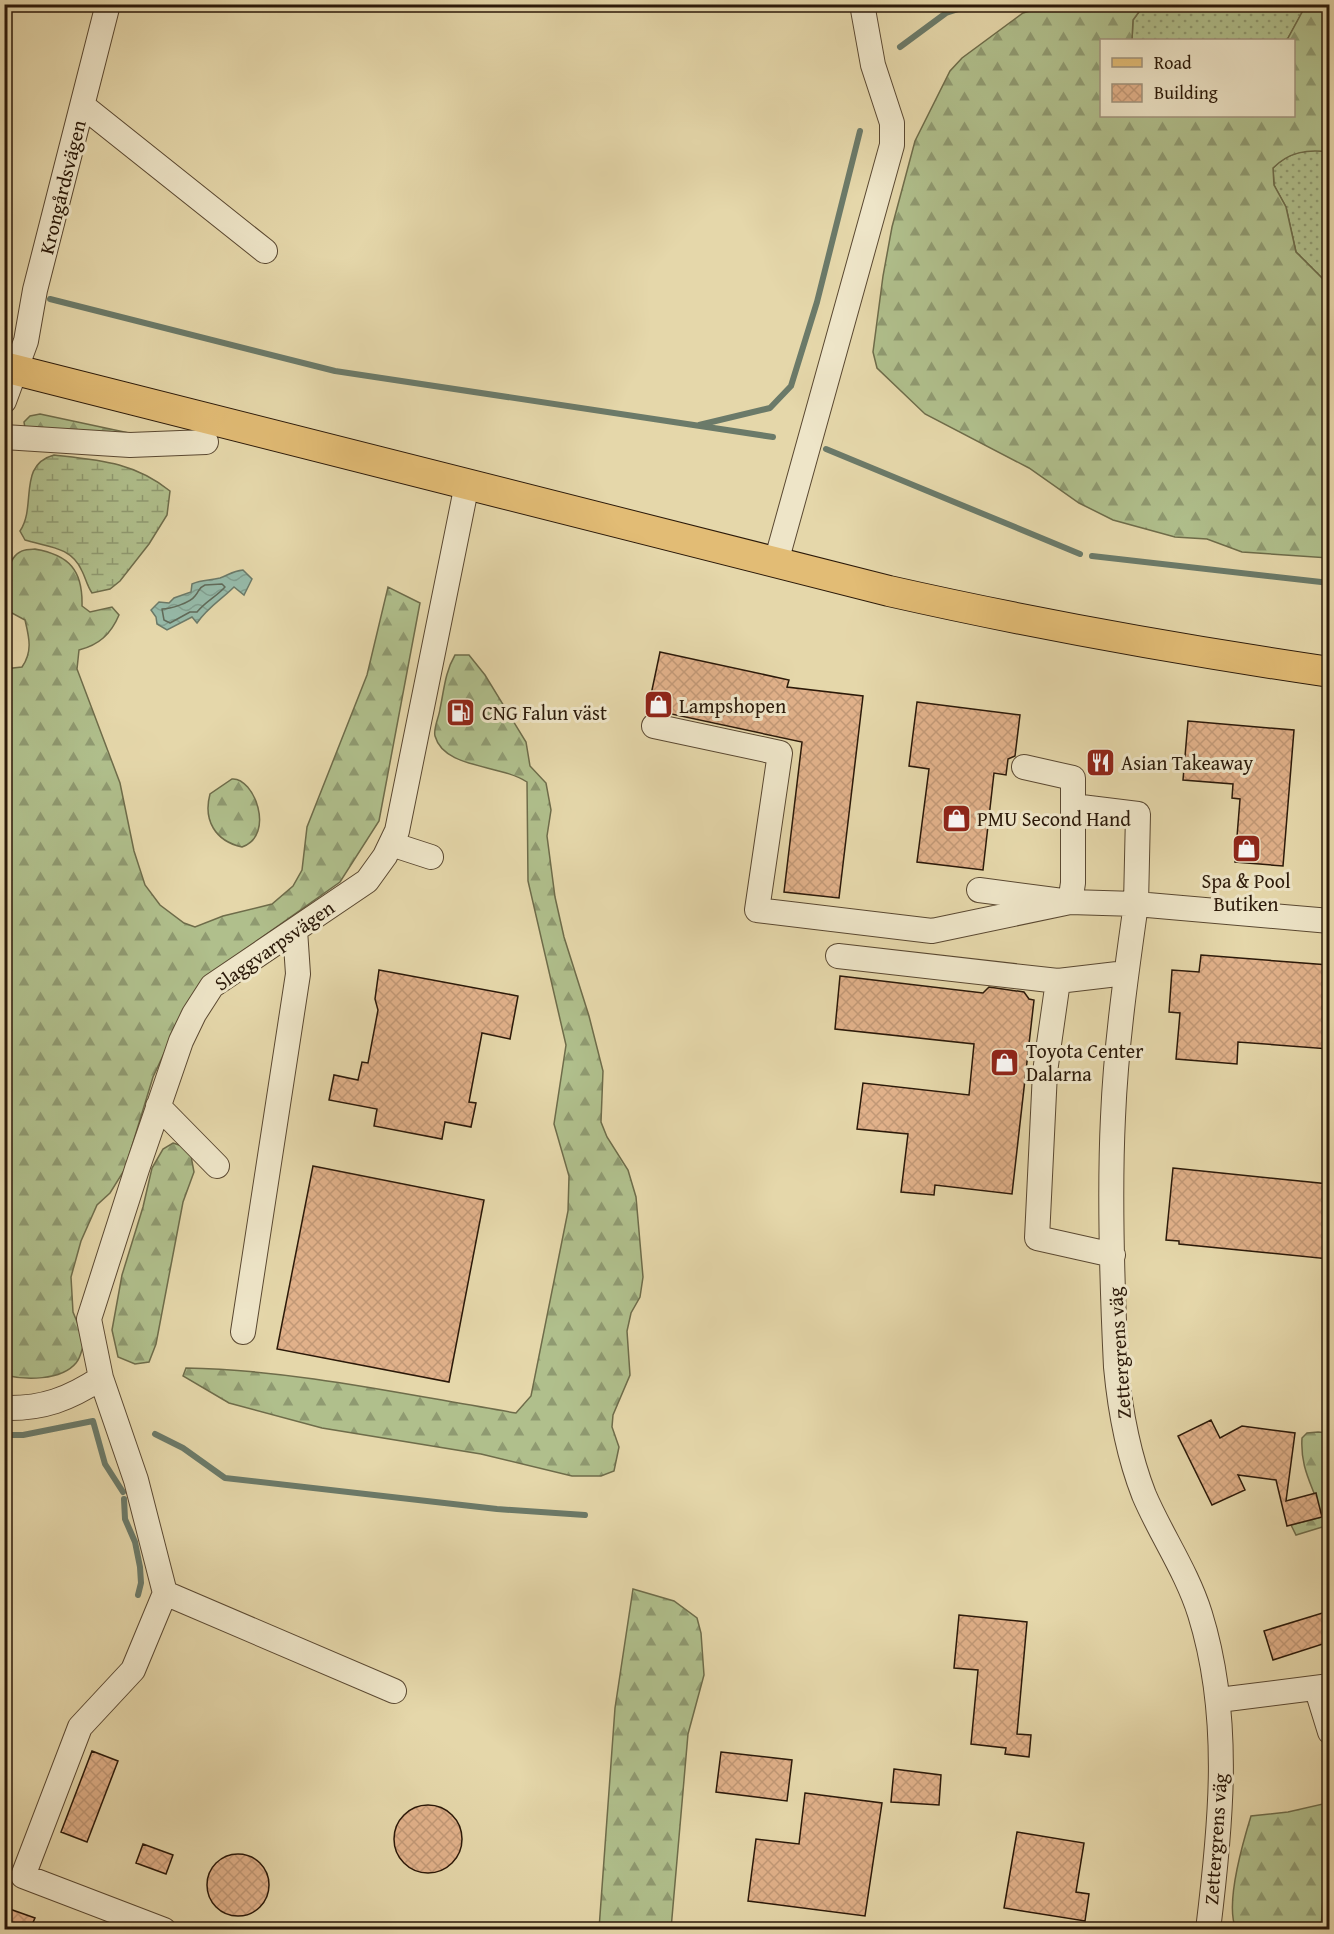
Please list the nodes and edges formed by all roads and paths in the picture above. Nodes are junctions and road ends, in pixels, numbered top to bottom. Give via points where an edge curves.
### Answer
1 (108, 4) edge
2 (862, 4) edge
3 (83, 106) junction
4 (265, 251) dead end
5 (10, 368) edge
6 (4, 401) edge
7 (4, 437) edge
8 (206, 442) dead end
9 (467, 484) junction
10 (776, 562) junction
11 (1183, 650) junction
12 (1329, 658) edge
13 (1329, 672) edge
14 (654, 726) dead end
15 (1024, 767) dead end
16 (1073, 806) junction
17 (391, 844) junction
18 (431, 857) dead end
19 (979, 890) dead end
20 (1070, 902) junction
21 (1136, 904) junction
22 (1329, 921) edge
23 (295, 930) junction
24 (838, 956) dead end
25 (1126, 973) junction
26 (1058, 981) junction
27 (158, 1106) junction
28 (216, 1166) dead end
29 (1113, 1255) junction
30 (243, 1332) dead end
31 (101, 1378) junction
32 (4, 1408) edge
33 (165, 1593) junction
34 (1323, 1688) edge
35 (394, 1691) dead end
36 (1219, 1700) junction
37 (1329, 1732) edge
38 (164, 1929) edge
39 (1208, 1929) edge

1 - 3 street, Krongårdsvägen
2 - 10 street via 873,65 892,123 892,145
3 - 4 street
3 - 5 street, Krongårdsvägen via 35,290 26,341
5 - 6 street, Krongårdsvägen
5 - 9 main road
7 - 8 street via 130,445
9 - 10 main road
9 - 17 street, Slaggvarpsvägen via 398,831
10 - 11 main road via 1025,622
11 - 12 main road
11 - 13 main road
14 - 20 street via 780,753 758,910 932,930
15 - 16 street via 1073,778
16 - 20 street
16 - 21 street, Zettergrens väg via 1138,814
17 - 18 street
17 - 23 street, Slaggvarpsvägen via 367,881
19 - 20 street
20 - 21 street
21 - 22 street
21 - 25 street, Zettergrens väg
23 - 27 street, Slaggvarpsvägen via 212,986 181,1041
23 - 30 street via 298,974
24 - 26 street
25 - 26 street
25 - 29 street, Zettergrens väg via 1113,1114
26 - 29 street via 1045,1072 1037,1238
27 - 28 street
27 - 31 street, Slaggvarpsvägen via 89,1319
29 - 36 street, Zettergrens väg via 1119,1399 1130,1451 1145,1496 1201,1615
31 - 32 street via 74,1395 32,1409
31 - 33 street, Slaggvarpsvägen via 136,1480
33 - 35 street
33 - 38 street via 133,1670 80,1726 23,1876
34 - 36 street
34 - 37 street
36 - 39 street, Zettergrens väg via 1221,1786

